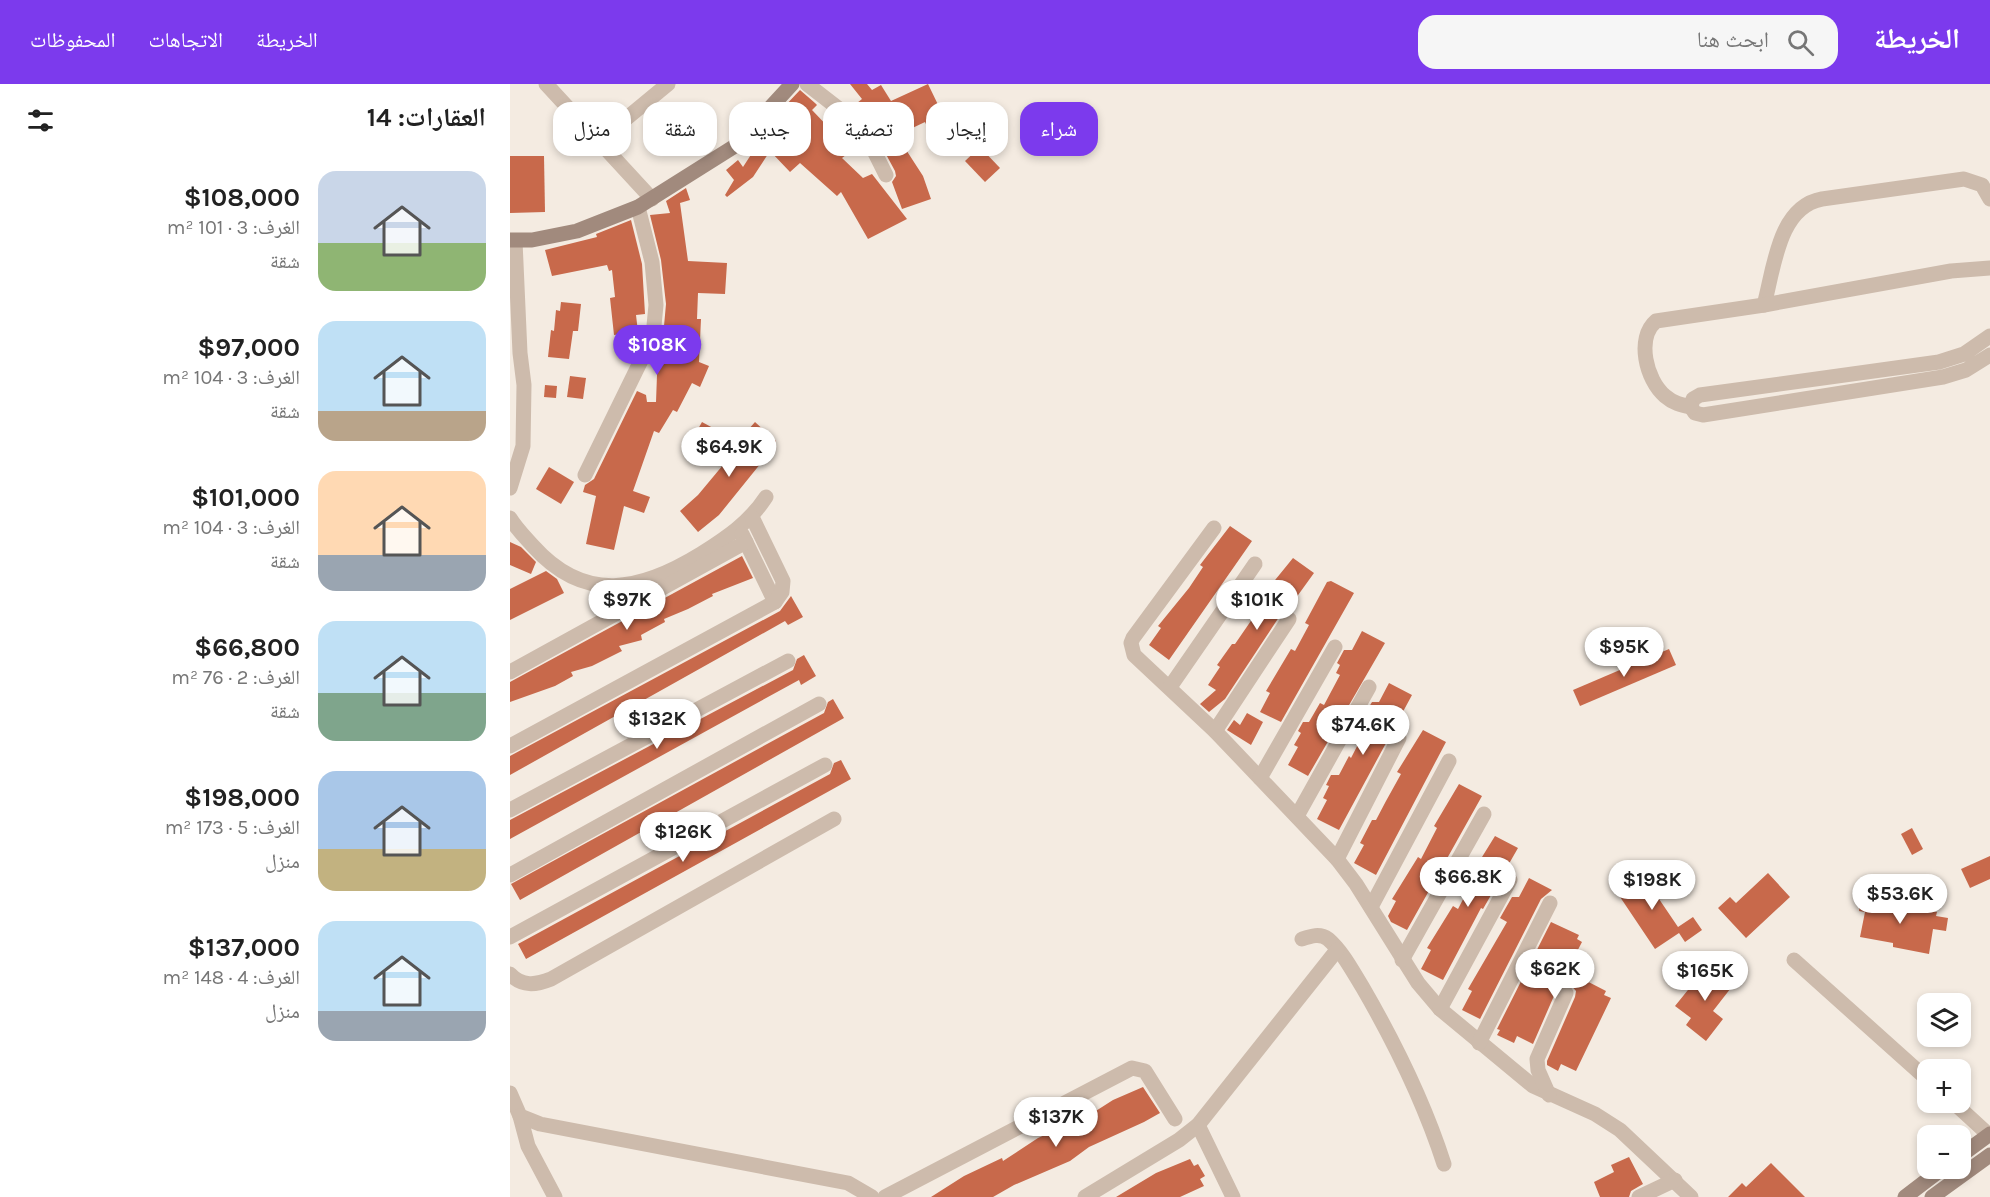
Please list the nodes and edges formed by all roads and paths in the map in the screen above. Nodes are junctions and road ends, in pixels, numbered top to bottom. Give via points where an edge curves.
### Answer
1 (546, 84) edge
2 (668, 84) edge
3 (792, 84) edge
4 (807, 84) edge
5 (563, 102) edge
6 (631, 115) edge
7 (613, 156) edge
8 (886, 175) dead end
9 (652, 199) junction
10 (1990, 199) edge
11 (638, 207) junction
12 (513, 241) edge
13 (1990, 268) edge
14 (1764, 305) junction
15 (1990, 336) edge
16 (515, 355) edge
17 (1990, 355) edge
18 (1928, 363) junction
19 (1932, 379) junction
20 (1691, 407) junction
21 (585, 475) dead end
22 (510, 488) edge
23 (766, 497) dead end
24 (752, 517) junction
25 (510, 518) edge
26 (1214, 528) dead end
27 (742, 535) junction
28 (1255, 564) dead end
29 (775, 602) junction
30 (1289, 619) dead end
31 (1335, 647) dead end
32 (788, 661) dead end
33 (510, 672) edge
34 (1170, 687) junction
35 (1369, 687) dead end
36 (819, 704) dead end
37 (1215, 731) junction
38 (1399, 738) dead end
39 (510, 746) edge
40 (1449, 761) dead end
41 (825, 765) dead end
42 (1260, 778) junction
43 (510, 810) edge
44 (1484, 814) dead end
45 (1297, 816) junction
46 (834, 819) dead end
47 (1337, 859) junction
48 (510, 875) edge
49 (1510, 880) dead end
50 (1550, 903) dead end
51 (1371, 907) junction
52 (510, 937) edge
53 (1302, 939) dead end
54 (1336, 950) junction
55 (1402, 960) junction
56 (1794, 960) dead end
57 (510, 974) edge
58 (1566, 993) dead end
59 (1440, 1009) junction
60 (1479, 1043) junction
61 (1917, 1070) edge
62 (510, 1093) edge
63 (1549, 1095) junction
64 (1965, 1113) edge
65 (520, 1116) junction
66 (1174, 1119) dead end
67 (1198, 1125) junction
68 (1989, 1135) edge
69 (1971, 1148) edge
70 (1990, 1155) edge
71 (1444, 1164) dead end
72 (1929, 1179) edge
73 (1675, 1180) junction
74 (555, 1197) edge
75 (872, 1197) edge
76 (885, 1197) edge
77 (1084, 1197) edge
78 (1233, 1197) edge
79 (1639, 1197) edge
80 (1691, 1197) edge
81 (1905, 1197) edge
82 (1932, 1197) edge

1 - 5 street
2 - 6 street
3 - 9 street via 735,146
4 - 8 street via 852,119
7 - 9 street
9 - 11 street
10 - 14 street via 1982,185 1964,179 1806,204 1788,222
11 - 12 street via 577,231
11 - 21 street via 652,262 656,305 653,336
12 - 16 street
13 - 14 street via 1952,271
14 - 20 street via 1664,318 1649,327 1644,343 1657,386 1671,400
15 - 18 street via 1964,354
16 - 22 street via 524,386 523,446
17 - 19 street via 1966,370
18 - 19 street
18 - 20 street via 1700,395 1693,399
19 - 20 street via 1702,415
23 - 24 street
24 - 27 street
24 - 29 street via 783,581
25 - 27 street via 550,566 573,578 606,586 648,582
26 - 34 street via 1131,643 1134,656
27 - 29 street
27 - 33 street
28 - 34 street
29 - 39 street
30 - 37 street
31 - 42 street
32 - 43 street
34 - 37 street
35 - 45 street
36 - 48 street
37 - 42 street
38 - 47 street
40 - 51 street
41 - 52 street
42 - 45 street
44 - 55 street
45 - 47 street
46 - 57 street via 551,979 526,984
47 - 51 street
49 - 59 street
50 - 60 street
51 - 55 street
53 - 54 street via 1315,935 1327,938
54 - 67 street
54 - 71 street via 1399,1052
55 - 59 street
56 - 61 street
58 - 63 street via 1536,1059
59 - 60 street
60 - 63 street via 1518,1076
62 - 65 street
63 - 73 street via 1609,1122
64 - 68 street
65 - 74 street via 528,1146
65 - 75 street via 540,1124 848,1184
66 - 76 street via 1146,1071 1132,1068
67 - 77 street
67 - 78 street
68 - 69 street
70 - 82 street
72 - 81 street
73 - 79 street
73 - 80 street

